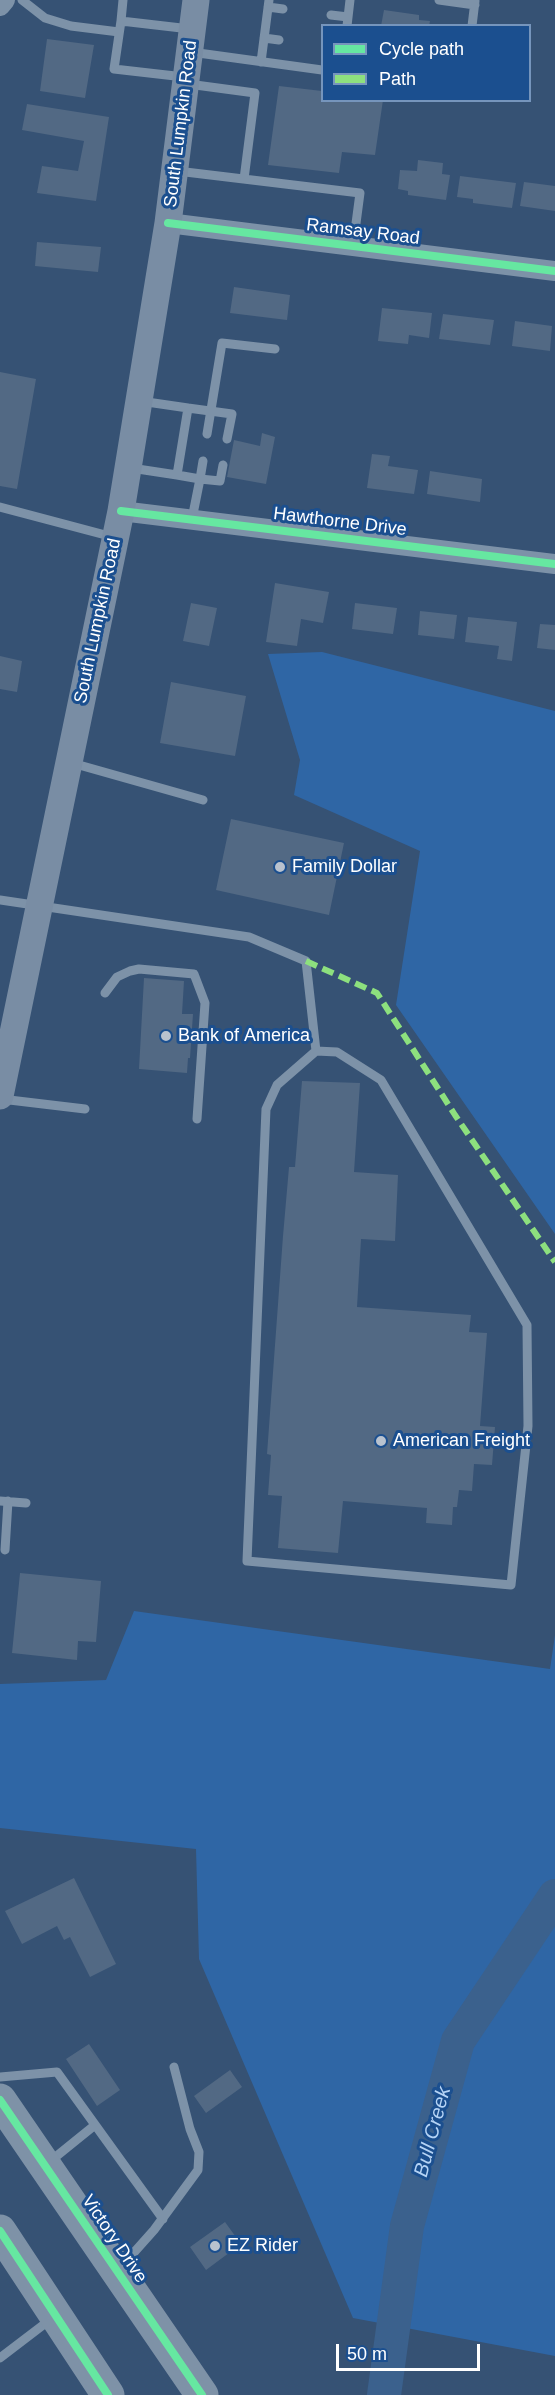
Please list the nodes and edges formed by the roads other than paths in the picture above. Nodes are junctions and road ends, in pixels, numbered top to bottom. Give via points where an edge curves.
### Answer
1 (5, 0) edge
2 (22, 0) edge
3 (123, 0) edge
4 (196, 0) edge
5 (350, 0) edge
6 (439, 0) edge
7 (475, 2) edge
8 (268, 3) edge
9 (0, 6) edge
10 (283, 9) dead end
11 (331, 15) dead end
12 (121, 21) junction
13 (347, 21) edge
14 (472, 24) edge
15 (119, 32) junction
16 (264, 39) junction
17 (279, 40) dead end
18 (189, 61) junction
19 (261, 62) junction
20 (321, 70) edge
21 (175, 170) junction
22 (244, 179) junction
23 (168, 224) junction
24 (353, 246) junction
25 (555, 271) edge
26 (275, 349) dead end
27 (140, 401) junction
28 (188, 408) junction
29 (211, 411) junction
30 (207, 435) dead end
31 (227, 439) dead end
32 (203, 461) dead end
33 (223, 465) dead end
34 (128, 468) junction
35 (177, 475) junction
36 (200, 478) junction
37 (0, 507) edge
38 (121, 511) junction
39 (192, 519) junction
40 (116, 537) junction
41 (555, 564) edge
42 (69, 763) junction
43 (203, 800) dead end
44 (0, 900) edge
45 (40, 906) junction
46 (105, 993) dead end
47 (316, 1051) junction
48 (0, 1098) edge
49 (85, 1109) dead end
50 (197, 1119) dead end
51 (4, 1501) edge
52 (26, 1503) dead end
53 (5, 1550) dead end
54 (174, 2067) dead end
55 (0, 2076) edge
56 (0, 2100) edge
57 (95, 2125) junction
58 (45, 2165) junction
59 (163, 2219) junction
60 (0, 2231) edge
61 (118, 2271) junction
62 (55, 2315) junction
63 (0, 2358) edge
64 (108, 2395) edge
65 (202, 2395) edge

1 - 9 street
2 - 15 lane via 45,18 71,26
3 - 12 lane
4 - 18 main road, South Lumpkin Road
5 - 13 lane
6 - 7 lane
7 - 14 lane
8 - 10 lane
8 - 16 lane
11 - 13 lane
12 - 15 lane
12 - 18 lane
15 - 18 lane via 114,69
16 - 17 lane
16 - 19 lane
18 - 19 lane
18 - 21 main road, South Lumpkin Road
18 - 22 lane via 255,93
19 - 20 lane
21 - 22 lane
21 - 23 main road, South Lumpkin Road
22 - 24 lane via 360,193
23 - 24 street, Ramsay Road
23 - 27 main road, South Lumpkin Road
24 - 25 street, Ramsay Road
26 - 29 lane via 222,343
27 - 28 lane
27 - 34 main road, South Lumpkin Road
28 - 29 lane
28 - 35 lane
29 - 30 lane
29 - 31 lane via 232,414
32 - 36 lane
33 - 36 lane via 220,481
34 - 35 lane
34 - 38 main road, South Lumpkin Road
35 - 36 lane
36 - 39 lane
37 - 40 lane
38 - 39 street, Hawthorne Drive
38 - 40 main road, South Lumpkin Road
39 - 41 street, Hawthorne Drive
40 - 42 main road, South Lumpkin Road
42 - 43 lane
42 - 45 main road, South Lumpkin Road
44 - 45 lane
45 - 47 lane via 249,937 306,961
45 - 48 main road, South Lumpkin Road
46 - 50 lane via 117,977 129,971 194,974 205,1004
47 - 47 lane via 277,1085 266,1109 247,1561 511,1585 528,1426 526,1325 381,1080 337,1052
48 - 49 lane
51 - 52 lane
51 - 53 lane
54 - 59 lane via 199,2152 198,2170
55 - 57 lane via 57,2072
56 - 58 highway, Victory Drive
57 - 58 lane
57 - 59 lane
58 - 61 highway, Victory Drive
59 - 61 lane
60 - 62 highway
61 - 65 highway, Victory Drive
62 - 63 lane
62 - 64 highway

